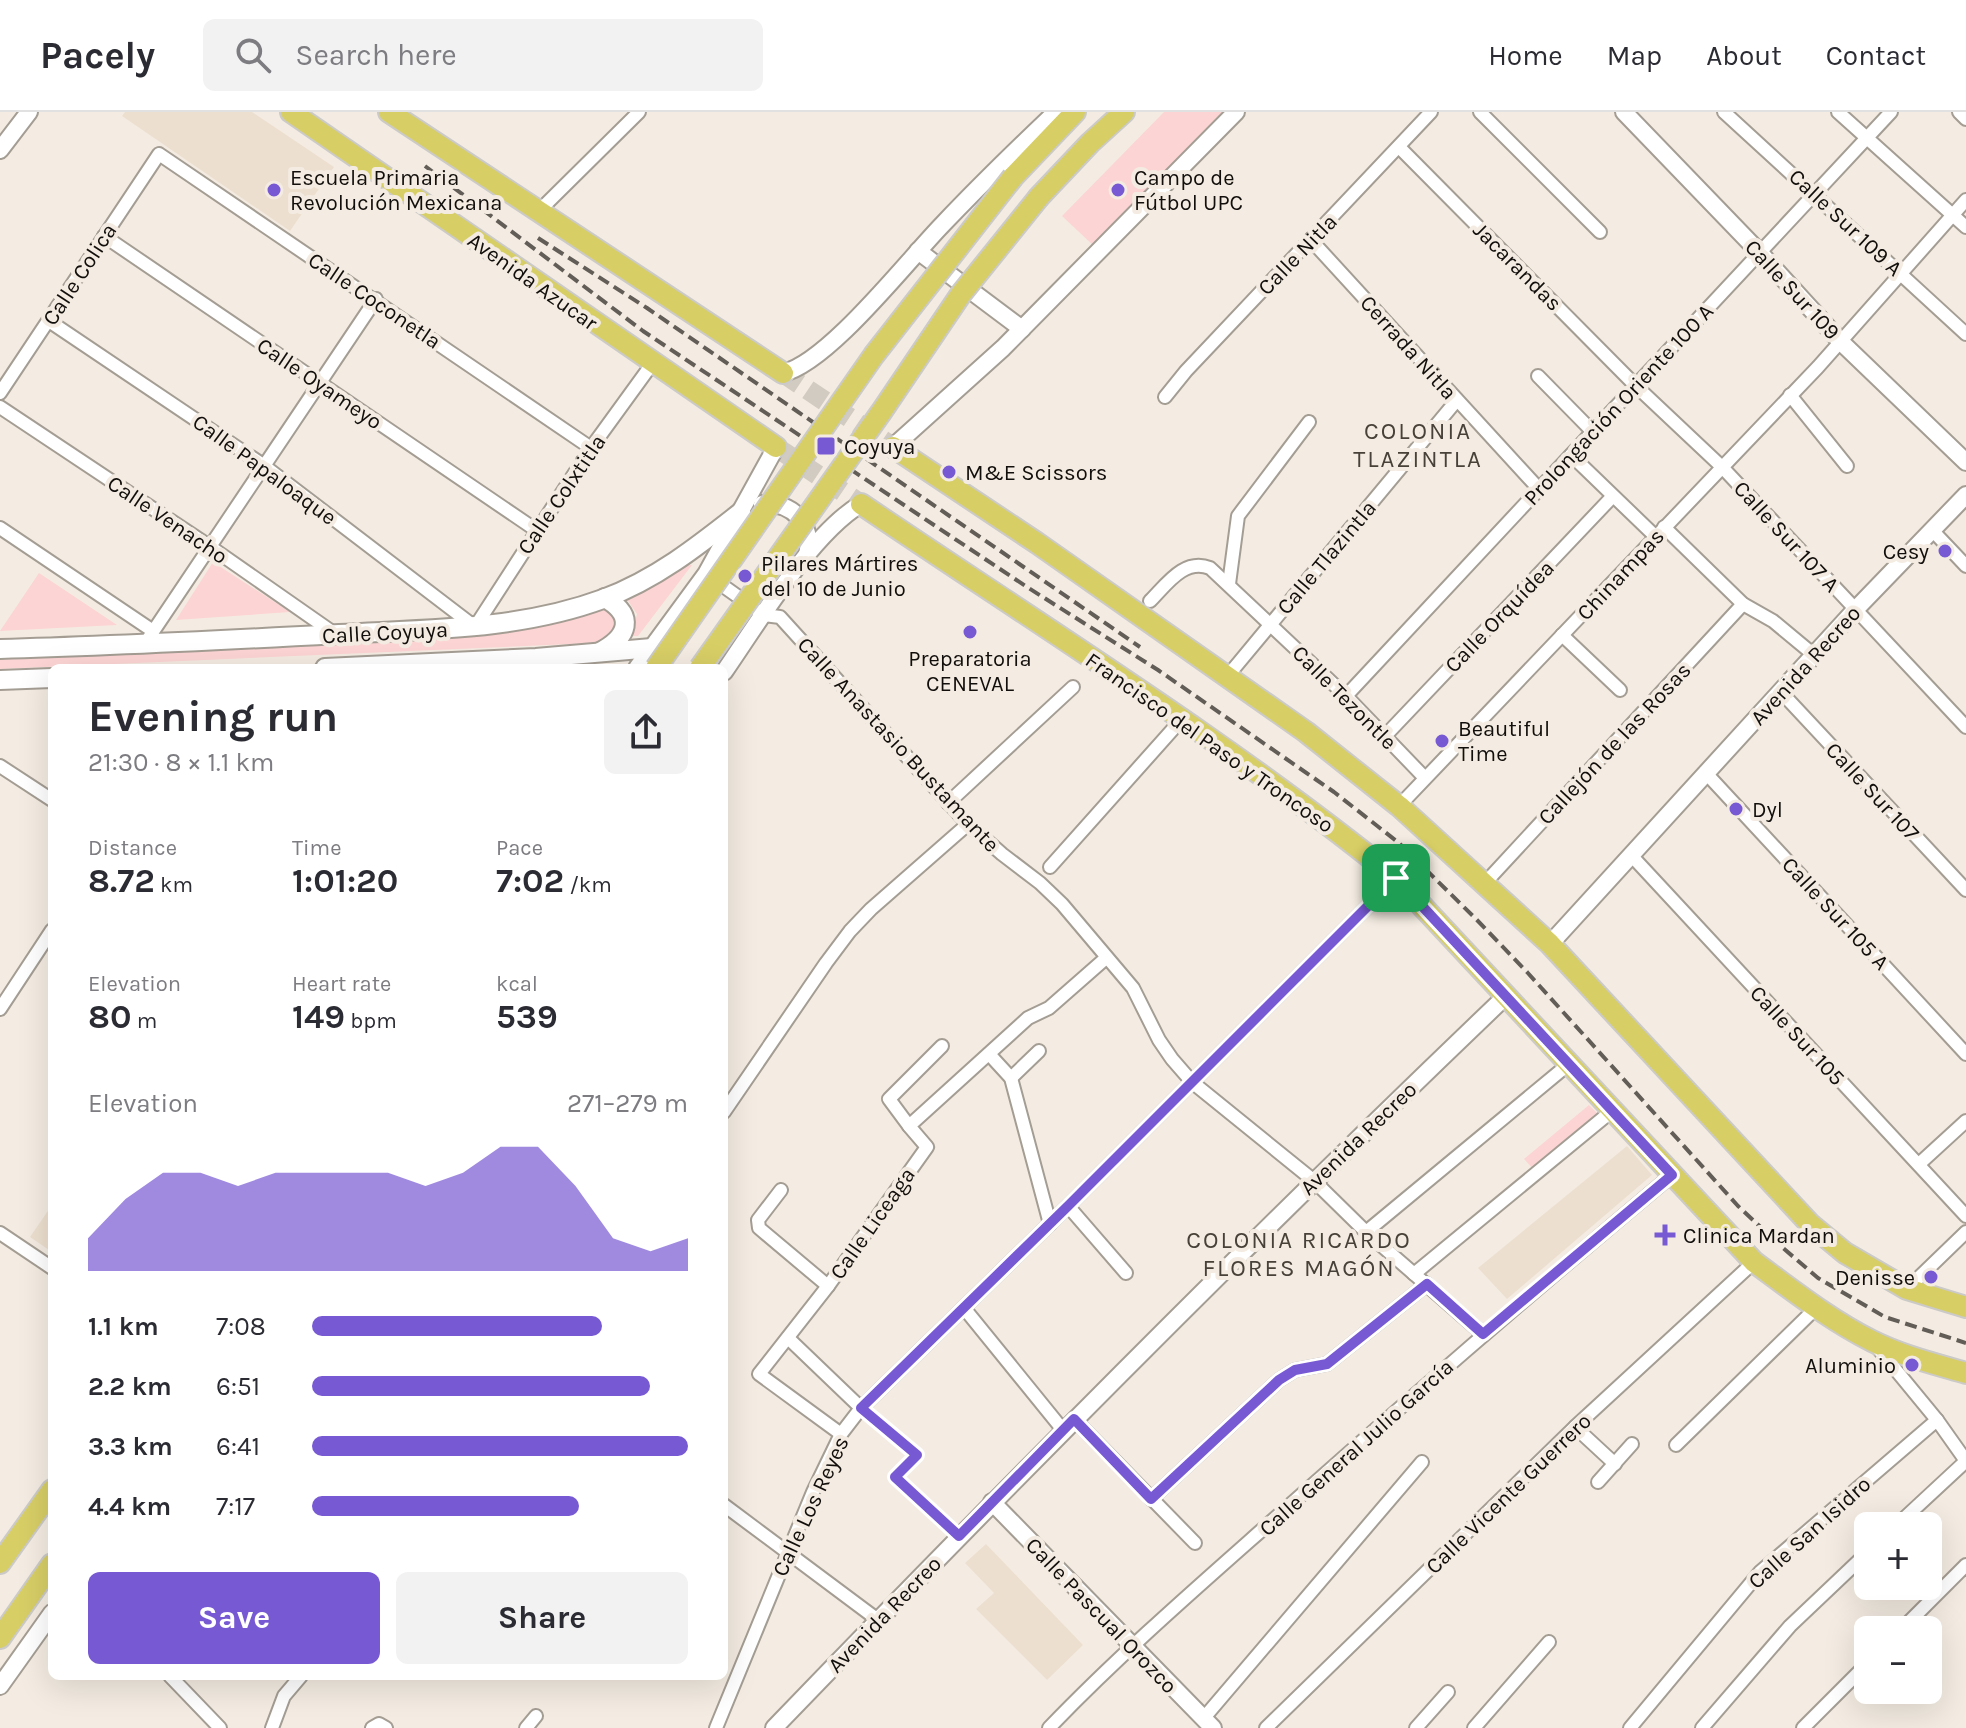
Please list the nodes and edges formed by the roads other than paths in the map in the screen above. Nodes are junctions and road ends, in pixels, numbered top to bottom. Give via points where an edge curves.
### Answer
1 (29, 112) edge
2 (291, 112) edge
3 (389, 112) edge
4 (639, 112) edge
5 (1056, 112) edge
6 (1075, 112) edge
7 (1124, 112) edge
8 (1236, 112) edge
9 (1431, 112) edge
10 (1480, 112) edge
11 (1624, 112) edge
12 (1724, 112) edge
13 (1838, 112) edge
14 (1891, 112) edge
15 (1959, 112) edge
16 (1966, 119) edge
17 (1868, 138) junction
18 (1399, 147) junction
19 (0, 150) edge
20 (159, 154) joint
21 (1816, 194) junction
22 (1966, 200) edge
23 (539, 211) junction
24 (1953, 214) junction
25 (1966, 227) edge
26 (1600, 232) dead end
27 (104, 236) junction
28 (1311, 240) junction
29 (918, 251) junction
30 (1760, 253) junction
31 (1900, 272) junction
32 (376, 299) junction
33 (49, 321) junction
34 (1022, 329) junction
35 (1966, 334) edge
36 (1841, 342) junction
37 (652, 364) junction
38 (783, 373) joint
39 (1538, 376) dead end
40 (319, 382) junction
41 (1636, 386) junction
42 (0, 393) edge
43 (1790, 395) junction
44 (1165, 397) dead end
45 (1457, 400) junction
46 (0, 407) edge
47 (1309, 422) dead end
48 (1593, 432) junction
49 (776, 447) joint
50 (893, 447) joint
51 (591, 448) junction
52 (1571, 455) junction
53 (1966, 462) edge
54 (263, 465) junction
55 (1847, 466) dead end
56 (1722, 467) junction
57 (1539, 489) junction
58 (1966, 495) edge
59 (1613, 496) junction
60 (861, 504) joint
61 (741, 512) junction
62 (0, 528) edge
63 (536, 530) junction
64 (1932, 530) junction
65 (1660, 532) junction
66 (209, 546) junction
67 (807, 555) junction
68 (1966, 566) edge
69 (706, 574) junction
70 (1229, 584) junction
71 (605, 598) junction
72 (1150, 601) dead end
73 (1743, 604) junction
74 (1856, 609) junction
75 (764, 615) junction
76 (1270, 624) junction
77 (475, 627) junction
78 (335, 634) junction
79 (1562, 635) junction
80 (148, 638) junction
81 (0, 649) edge
82 (598, 654) junction
83 (1814, 655) junction
84 (536, 658) junction
85 (654, 658) edge
86 (409, 664) edge
87 (549, 664) edge
88 (703, 664) edge
89 (728, 666) edge
90 (48, 678) edge
91 (1226, 678) junction
92 (0, 680) edge
93 (1073, 687) dead end
94 (1620, 690) dead end
95 (1781, 692) junction
96 (1346, 696) junction
97 (1182, 719) junction
98 (1966, 727) edge
99 (1385, 736) junction
100 (0, 766) edge
101 (1705, 772) junction
102 (1425, 778) junction
103 (48, 797) edge
104 (948, 803) junction
105 (1399, 806) junction
106 (968, 824) junction
107 (1630, 854) junction
108 (1050, 867) dead end
109 (1396, 878) junction
110 (1485, 883) junction
111 (1966, 890) edge
112 (48, 936) edge
113 (1550, 944) junction
114 (1106, 958) junction
115 (1507, 995) junction
116 (0, 1009) edge
117 (942, 1046) dead end
118 (1039, 1051) dead end
119 (989, 1054) junction
120 (1966, 1054) edge
121 (1570, 1063) junction
122 (1011, 1078) junction
123 (1192, 1082) junction
124 (728, 1106) edge
125 (1613, 1110) junction
126 (1966, 1121) edge
127 (909, 1126) junction
128 (1919, 1164) junction
129 (1672, 1175) junction
130 (1313, 1180) junction
131 (781, 1190) dead end
132 (1068, 1206) junction
133 (1966, 1216) edge
134 (1050, 1224) junction
135 (1366, 1232) junction
136 (1966, 1232) edge
137 (0, 1233) edge
138 (1754, 1262) junction
139 (48, 1265) edge
140 (1126, 1273) dead end
141 (1414, 1274) junction
142 (1427, 1284) junction
143 (828, 1286) junction
144 (1907, 1289) junction
145 (1966, 1307) edge
146 (964, 1308) junction
147 (1816, 1308) junction
148 (1483, 1334) junction
149 (788, 1338) junction
150 (1872, 1342) junction
151 (1966, 1373) edge
152 (861, 1408) junction
153 (1937, 1420) junction
154 (1069, 1425) junction
155 (1575, 1427) junction
156 (841, 1434) junction
157 (1632, 1444) dead end
158 (1676, 1445) dead end
159 (1966, 1461) edge
160 (1422, 1462) dead end
161 (1615, 1464) junction
162 (1598, 1482) dead end
163 (48, 1494) edge
164 (1151, 1499) junction
165 (992, 1502) junction
166 (728, 1508) edge
167 (1911, 1512) edge
168 (959, 1536) junction
169 (7, 1540) edge
170 (1195, 1543) dead end
171 (787, 1551) junction
172 (0, 1563) edge
173 (1854, 1565) edge
174 (1966, 1565) edge
175 (48, 1570) edge
176 (1915, 1616) edge
177 (48, 1619) edge
178 (878, 1620) junction
179 (0, 1638) edge
180 (1549, 1642) dead end
181 (1133, 1647) junction
182 (1854, 1677) edge
183 (174, 1680) edge
184 (298, 1680) edge
185 (0, 1686) edge
186 (1448, 1692) dead end
187 (536, 1716) dead end
188 (1208, 1724) edge
189 (220, 1728) edge
190 (272, 1728) edge
191 (372, 1728) edge
192 (386, 1728) edge
193 (526, 1728) edge
194 (716, 1728) edge
195 (774, 1728) edge
196 (1049, 1728) edge
197 (1266, 1728) edge
198 (1416, 1728) edge
199 (1474, 1728) edge
200 (1630, 1728) edge
201 (1702, 1728) edge
202 (1803, 1728) edge

1 - 19 street
2 - 37 main road, Avenida Azucar
3 - 23 main road
4 - 23 street
5 - 29 street
6 - 85 main road, bridge via 1013,177 874,355
7 - 88 main road, bridge via 1039,197 961,294
8 - 34 street
9 - 18 street, Calle Nitla
10 - 26 street
11 - 30 street, Calle Sur 109
12 - 21 street, Calle Sur 109 A
13 - 17 street
14 - 17 street, Prolongación Oriente 100 A
15 - 16 street
17 - 21 street, Prolongación Oriente 100 A
17 - 24 street
18 - 28 street, Calle Nitla
18 - 41 street, Jacarandas
20 - 27 street, Calle Colica
20 - 32 street, Calle Coconetla
21 - 30 street, Prolongación Oriente 100 A
21 - 31 street, Calle Sur 109 A
22 - 24 street, Chinampas
23 - 38 main road
24 - 25 street
24 - 31 street, Chinampas
27 - 33 street, Calle Colica
27 - 40 street, Calle Oyameyo
28 - 44 street, Calle Nitla
28 - 45 street, Cerrada Nitla
29 - 34 street
29 - 38 street via 833,340 806,364
30 - 36 street, Calle Sur 109
30 - 41 street, Prolongación Oriente 100 A
31 - 35 street, Calle Sur 109 A
31 - 36 street, Chinampas
32 - 40 street
32 - 51 street, Calle Coconetla
33 - 42 street, Calle Colica
33 - 54 street, Calle Papaloaque
34 - 50 street
36 - 43 street, Chinampas
36 - 53 street, Calle Sur 109
37 - 49 main road, Avenida Azucar
37 - 51 street, Calle Colxtitla
39 - 48 street
40 - 54 street
40 - 63 street, Calle Oyameyo
41 - 48 street, Prolongación Oriente 100 A
41 - 56 street, Calle Sur 107 A
43 - 55 street
43 - 56 street, Chinampas
45 - 57 street, Cerrada Nitla
45 - 76 street, Calle Tlazintla
46 - 66 street, Calle Venacho
47 - 70 street via 1238,516
48 - 52 street, Prolongación Oriente 100 A
49 - 61 street
50 - 91 main road
51 - 63 street, Calle Colxtitla
52 - 57 street, Prolongación Oriente 100 A
52 - 59 street
54 - 66 street
54 - 77 street, Calle Papaloaque
56 - 65 street, Chinampas
56 - 74 street, Calle Sur 107 A
57 - 96 street, Prolongación Oriente 100 A
58 - 64 street, Avenida Recreo
59 - 65 street
59 - 99 street, Calle Orquídea
60 - 67 street
60 - 97 main road, Francisco del Paso y Troncoso
61 - 67 street via 770,504 793,511 807,531
61 - 69 street
61 - 71 main road, Calle Coyuya via 657,573
62 - 80 street
63 - 77 street, Calle Colxtitla
64 - 68 street
64 - 74 street, Avenida Recreo
65 - 73 street
65 - 79 street, Chinampas
66 - 78 street, Calle Venacho
66 - 80 street
67 - 75 street
69 - 75 street, Calle Anastasio Bustamante
69 - 85 street
70 - 72 street, Calle Tezontle via 1199,564 1175,575
70 - 76 street, Calle Tezontle
71 - 77 main road, Calle Coyuya via 559,613
71 - 82 main road via 626,620 616,644
73 - 83 street
73 - 110 street, Callejón de las Rosas
74 - 83 street, Avenida Recreo
74 - 98 street, Calle Sur 107 A
75 - 89 street
75 - 104 street, Calle Anastasio Bustamante via 780,617
76 - 91 street, Calle Tlazintla
76 - 96 street, Calle Tezontle
77 - 78 main road, Calle Coyuya
78 - 80 main road, Calle Coyuya
79 - 94 street
79 - 102 street, Chinampas
80 - 81 main road, Calle Coyuya
82 - 84 main road, Calle Coyuya
82 - 85 main road, Calle Coyuya
83 - 95 street, Avenida Recreo
84 - 86 main road, Calle Coyuya
84 - 87 main road
90 - 92 main road
91 - 105 main road via 1306,732
93 - 104 street
95 - 101 street, Avenida Recreo
95 - 111 street, Calle Sur 107
96 - 99 street, Calle Tezontle
97 - 108 street
97 - 109 main road, Francisco del Paso y Troncoso
99 - 102 street, Calle Tezontle
100 - 103 street
101 - 107 street, Avenida Recreo
101 - 120 street, Calle Sur 105 A
102 - 105 street, Chinampas
104 - 106 street, Calle Anastasio Bustamante
105 - 110 main road
106 - 114 street, Calle Anastasio Bustamante via 1040,883
106 - 124 street via 850,931
107 - 113 street, Avenida Recreo
107 - 128 street, Calle Sur 105
109 - 115 main road, Francisco del Paso y Troncoso
109 - 123 street, Calle Los Reyes
110 - 113 main road
112 - 116 street
113 - 144 main road via 1810,1224 1845,1253
114 - 119 street
114 - 123 street, Calle Anastasio Bustamante via 1133,988 1159,1040
115 - 121 main road, Francisco del Paso y Troncoso
115 - 130 street, Avenida Recreo
117 - 127 street via 889,1099
118 - 122 street
119 - 122 street
119 - 127 street
121 - 125 main road, Francisco del Paso y Troncoso
121 - 135 street
122 - 134 street
123 - 130 street, Calle Anastasio Bustamante
123 - 132 street, Calle Los Reyes
125 - 129 main road, Francisco del Paso y Troncoso
125 - 141 street
126 - 128 street
127 - 143 street, Calle Liceaga via 927,1147
128 - 133 street, Calle Sur 105
129 - 138 main road, Francisco del Paso y Troncoso
129 - 148 street, Calle General Julio García
130 - 135 street, Calle Anastasio Bustamante
130 - 154 street, Avenida Recreo
131 - 143 street via 760,1216 759,1228
132 - 134 street, Calle Los Reyes
132 - 140 street
134 - 146 street, Calle Los Reyes
135 - 141 street, Calle Anastasio Bustamante
136 - 144 street
137 - 139 street
138 - 147 main road, Francisco del Paso y Troncoso
138 - 155 street, Calle Vicente Guerrero
141 - 142 street, Calle Anastasio Bustamante
142 - 148 street, Calle Anastasio Bustamante
142 - 164 street via 1327,1364 1295,1370 1279,1380
143 - 149 street, Calle Liceaga
144 - 145 main road
146 - 152 street, Calle Los Reyes
146 - 154 street
147 - 150 main road, Francisco del Paso y Troncoso
147 - 158 street
148 - 181 street, Calle General Julio García
149 - 152 street
149 - 156 street, Calle Liceaga via 759,1374
150 - 151 main road, Francisco del Paso y Troncoso
150 - 153 street
152 - 156 street, Calle Los Reyes
152 - 168 street via 917,1455 895,1477
153 - 159 street
153 - 200 street, Calle San Isidro via 1760,1572
154 - 164 street
154 - 165 street, Avenida Recreo
155 - 161 street
155 - 197 street, Calle Vicente Guerrero
156 - 171 street, Calle Los Reyes
157 - 161 street
159 - 167 street
160 - 188 street
161 - 162 street
163 - 169 main road
164 - 170 street
165 - 168 street, Avenida Recreo
165 - 181 street, Calle Pascual Orozco
166 - 171 street
168 - 178 street, Avenida Recreo
169 - 172 main road
171 - 178 street
171 - 194 street, Calle Los Reyes
173 - 201 street via 1790,1626
174 - 176 street
175 - 179 main road
177 - 185 street
178 - 195 street, Avenida Recreo
180 - 199 street
181 - 188 street, Calle Pascual Orozco
181 - 196 street, Calle General Julio García
182 - 202 street
183 - 189 street
184 - 190 street via 284,1696
186 - 198 street
187 - 193 street
191 - 192 street

